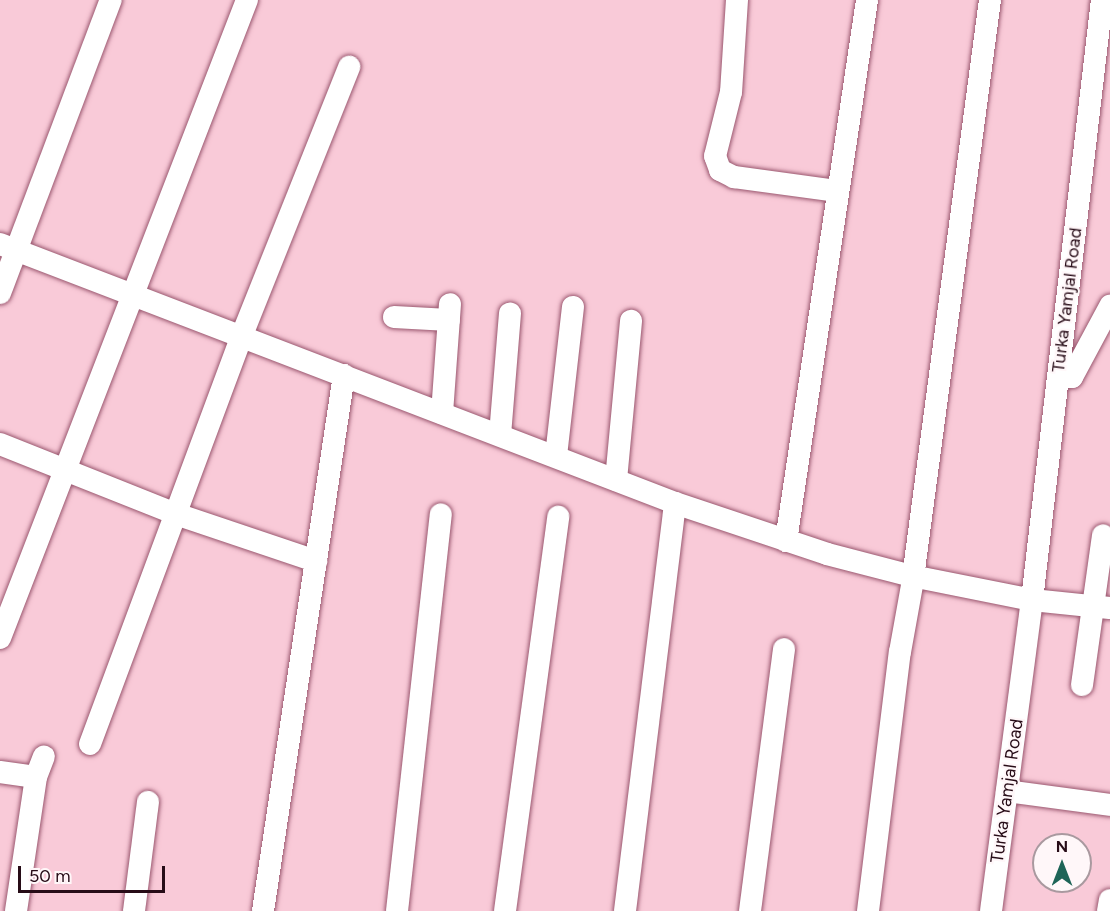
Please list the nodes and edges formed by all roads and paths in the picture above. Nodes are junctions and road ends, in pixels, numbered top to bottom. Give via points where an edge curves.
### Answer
1 (111, 0) edge
2 (247, 0) edge
3 (737, 0) edge
4 (867, 0) edge
5 (990, 0) edge
6 (1102, 0) edge
7 (349, 67) dead end
8 (836, 191) junction
9 (8, 247) edge
10 (0, 293) edge
11 (132, 296) junction
12 (1110, 306) edge
13 (573, 307) dead end
14 (510, 313) dead end
15 (394, 317) dead end
16 (631, 321) dead end
17 (242, 335) junction
18 (344, 375) junction
19 (1058, 377) junction
20 (442, 413) junction
21 (500, 435) junction
22 (0, 444) edge
23 (556, 456) junction
24 (63, 470) junction
25 (616, 480) junction
26 (675, 503) junction
27 (176, 514) junction
28 (441, 514) dead end
29 (558, 517) dead end
30 (1103, 535) dead end
31 (786, 541) junction
32 (316, 561) junction
33 (912, 576) junction
34 (1032, 600) junction
35 (1102, 607) edge
36 (0, 638) edge
37 (784, 649) dead end
38 (1082, 685) dead end
39 (90, 744) dead end
40 (0, 772) edge
41 (1007, 791) junction
42 (148, 802) dead end
43 (1110, 806) edge
44 (1110, 900) edge
45 (16, 911) edge
46 (134, 911) edge
47 (263, 911) edge
48 (397, 911) edge
49 (505, 911) edge
50 (625, 911) edge
51 (750, 911) edge
52 (868, 911) edge
53 (991, 911) edge
54 (1108, 911) edge

1 - 9 street
2 - 11 street
3 - 8 street via 731,92 715,156 720,170 734,177
4 - 8 street
5 - 33 street
6 - 19 street, Turka Yamjal Road
7 - 17 street
8 - 31 street
9 - 10 street
9 - 11 street
11 - 17 street
11 - 24 street
12 - 19 street via 1072,377
13 - 23 street
14 - 21 street
15 - 20 street via 450,312
16 - 25 street
17 - 18 street
17 - 27 street
18 - 20 street
18 - 32 street
19 - 34 street, Turka Yamjal Road
20 - 21 street
21 - 23 street
22 - 24 street
23 - 25 street
24 - 27 street
24 - 36 street
25 - 26 street
26 - 31 street
26 - 50 street
27 - 32 street
27 - 39 street
28 - 48 street
29 - 49 street
30 - 35 street
31 - 33 street
32 - 47 street
33 - 34 street
33 - 52 street
34 - 35 street
34 - 41 street, Turka Yamjal Road
35 - 38 street
37 - 51 street
40 - 45 street via 40,767
41 - 43 street
41 - 53 street, Turka Yamjal Road
42 - 46 street
44 - 54 street

